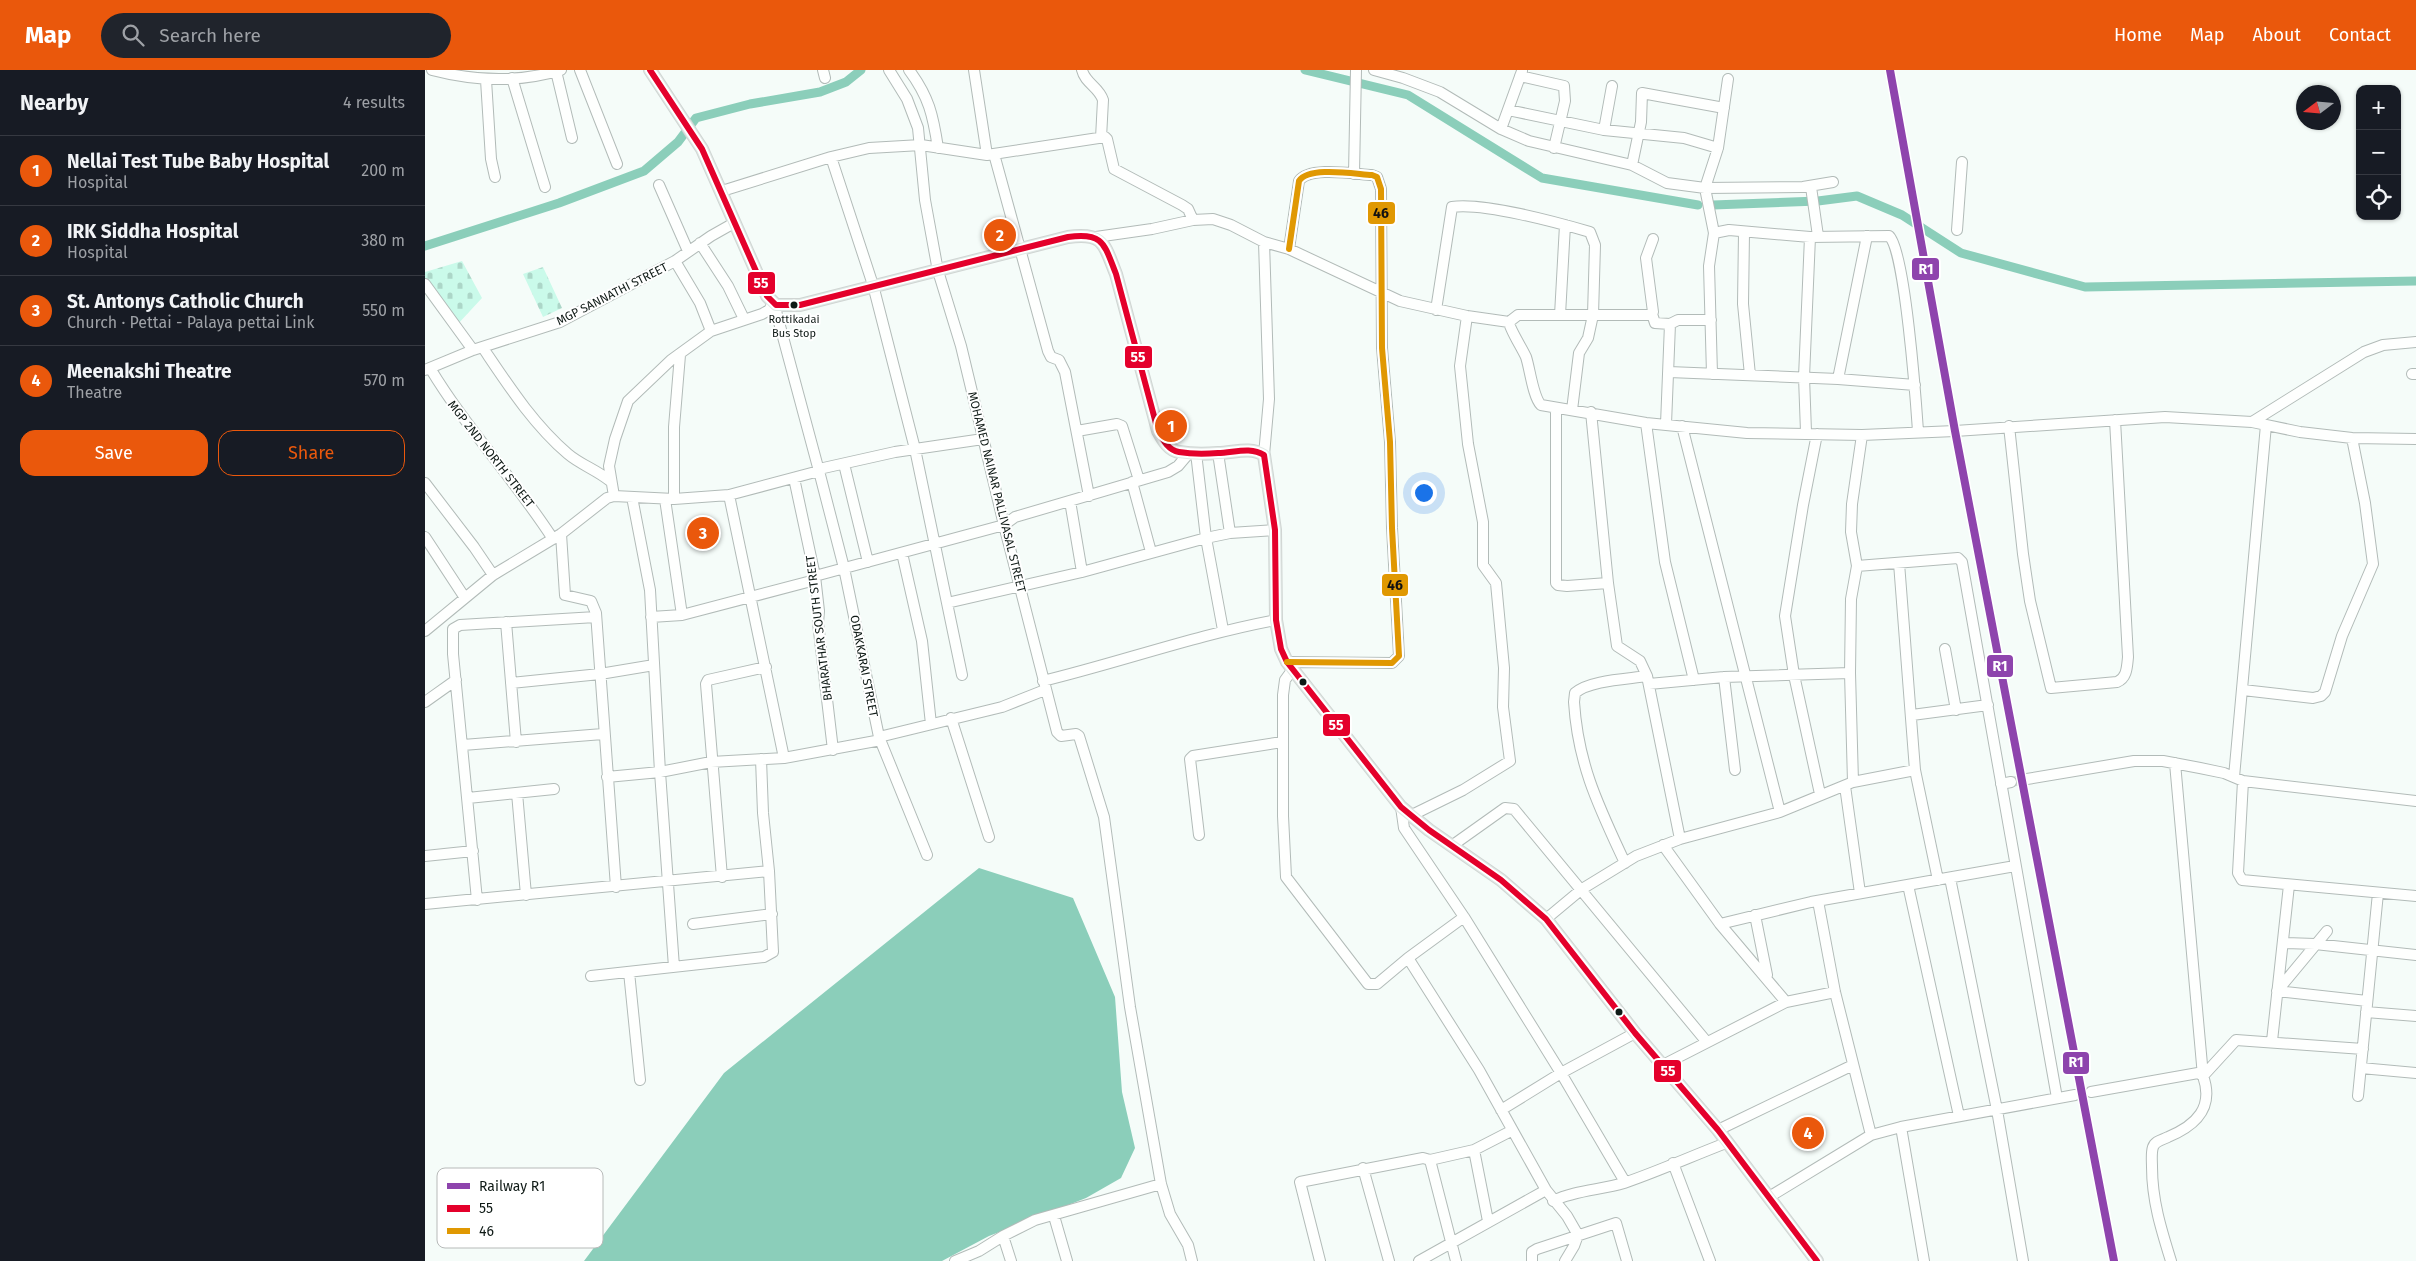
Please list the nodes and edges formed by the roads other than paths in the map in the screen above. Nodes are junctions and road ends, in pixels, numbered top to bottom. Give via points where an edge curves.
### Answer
1 (432, 70) edge
2 (580, 70) edge
3 (650, 70) edge
4 (889, 70) edge
5 (909, 70) edge
6 (974, 70) edge
7 (1082, 70) edge
8 (1374, 70) edge
9 (558, 71) edge
10 (1521, 73) edge
11 (1355, 74) edge
12 (499, 75) edge
13 (512, 78) junction
14 (1728, 79) dead end
15 (486, 80) junction
16 (1612, 86) dead end
17 (1724, 108) junction
18 (1507, 110) junction
19 (1560, 122) junction
20 (1501, 129) junction
21 (1603, 130) junction
22 (1638, 135) junction
23 (572, 138) dead end
24 (1101, 138) junction
25 (921, 146) junction
26 (938, 148) junction
27 (1554, 148) junction
28 (1717, 148) junction
29 (990, 154) junction
30 (831, 157) junction
31 (1962, 162) dead end
32 (617, 164) dead end
33 (1632, 165) junction
34 (1354, 174) junction
35 (495, 177) dead end
36 (1833, 182) dead end
37 (659, 185) dead end
38 (545, 187) dead end
39 (1705, 188) junction
40 (1812, 190) junction
41 (722, 191) junction
42 (1193, 220) junction
43 (735, 222) junction
44 (1565, 225) junction
45 (1957, 230) dead end
46 (1714, 232) junction
47 (1743, 233) junction
48 (1814, 236) junction
49 (1867, 236) junction
50 (1096, 237) junction
51 (1653, 239) dead end
52 (1264, 242) junction
53 (699, 244) junction
54 (1020, 249) junction
55 (1289, 249) junction
56 (688, 251) junction
57 (675, 261) junction
58 (938, 271) junction
59 (425, 284) edge
60 (873, 285) junction
61 (1381, 293) junction
62 (775, 304) junction
63 (1436, 310) junction
64 (1652, 314) junction
65 (1560, 315) junction
66 (1593, 315) junction
67 (1467, 316) junction
68 (743, 319) junction
69 (1711, 320) junction
70 (1509, 322) junction
71 (1670, 324) junction
72 (711, 331) junction
73 (2416, 342) edge
74 (483, 348) junction
75 (473, 350) junction
76 (680, 355) junction
77 (427, 369) edge
78 (1669, 372) junction
79 (1712, 374) junction
80 (1750, 375) junction
81 (1804, 377) junction
82 (1838, 380) junction
83 (1915, 385) junction
84 (1556, 409) junction
85 (1572, 410) junction
86 (1591, 412) junction
87 (2115, 420) junction
88 (2252, 422) junction
89 (1646, 423) junction
90 (1666, 424) junction
91 (2266, 425) junction
92 (1682, 426) junction
93 (2009, 426) junction
94 (1077, 431) junction
95 (1918, 431) junction
96 (1806, 432) junction
97 (1817, 434) junction
98 (1862, 434) junction
99 (983, 438) junction
100 (2352, 438) junction
101 (2416, 439) edge
102 (915, 449) junction
103 (1192, 453) junction
104 (1218, 453) junction
105 (1264, 455) junction
106 (844, 464) junction
107 (819, 470) junction
108 (794, 478) junction
109 (611, 480) junction
110 (1135, 481) junction
111 (425, 483) edge
112 (729, 495) junction
113 (613, 496) junction
114 (1089, 496) junction
115 (632, 497) junction
116 (670, 499) junction
117 (1070, 501) junction
118 (1003, 525) junction
119 (1275, 530) junction
120 (1230, 533) junction
121 (557, 536) junction
122 (425, 537) edge
123 (1206, 538) junction
124 (934, 544) junction
125 (902, 552) junction
126 (1151, 552) junction
127 (869, 562) junction
128 (1899, 564) junction
129 (1857, 566) junction
130 (844, 568) junction
131 (1082, 572) junction
132 (493, 576) junction
133 (815, 578) junction
134 (1608, 583) junction
135 (1021, 586) junction
136 (752, 596) junction
137 (465, 598) junction
138 (947, 604) junction
139 (681, 615) junction
140 (596, 617) junction
141 (651, 617) junction
142 (1276, 620) junction
143 (506, 622) junction
144 (1223, 630) junction
145 (425, 631) edge
146 (1945, 650) dead end
147 (654, 665) junction
148 (1290, 666) junction
149 (766, 667) junction
150 (1849, 673) junction
151 (600, 674) junction
152 (1794, 674) junction
153 (962, 675) dead end
154 (1745, 676) junction
155 (1724, 677) junction
156 (456, 680) junction
157 (1648, 680) junction
158 (1694, 680) junction
159 (511, 683) junction
160 (1044, 685) junction
161 (2243, 690) junction
162 (425, 702) edge
163 (1988, 706) junction
164 (1957, 710) junction
165 (1912, 715) junction
166 (951, 718) junction
167 (931, 724) junction
168 (603, 734) junction
169 (880, 739) junction
170 (516, 742) junction
171 (1282, 742) junction
172 (463, 745) junction
173 (833, 750) junction
174 (784, 758) junction
175 (761, 759) junction
176 (711, 762) junction
177 (2175, 764) junction
178 (1735, 770) dead end
179 (1915, 770) junction
180 (660, 772) junction
181 (607, 777) junction
182 (2027, 779) tunnel mouth
183 (2239, 779) junction
184 (1849, 784) junction
185 (554, 789) dead end
186 (517, 793) junction
187 (1820, 794) junction
188 (468, 798) junction
189 (2416, 801) edge
190 (1406, 811) junction
191 (1780, 812) junction
192 (1199, 835) dead end
193 (989, 837) dead end
194 (1680, 839) junction
195 (1453, 845) junction
196 (1663, 845) junction
197 (473, 851) junction
198 (425, 856) edge
199 (927, 856) dead end
200 (1625, 863) junction
201 (2015, 866) junction
202 (769, 871) junction
203 (722, 877) junction
204 (1950, 878) junction
205 (1938, 880) junction
206 (668, 883) junction
207 (1908, 885) junction
208 (2289, 885) junction
209 (616, 887) junction
210 (1582, 889) junction
211 (1860, 893) junction
212 (2378, 893) junction
213 (526, 896) junction
214 (2416, 896) edge
215 (477, 900) junction
216 (1818, 900) junction
217 (425, 904) edge
218 (772, 914) junction
219 (1755, 915) junction
220 (1464, 917) junction
221 (1546, 919) junction
222 (693, 924) dead end
223 (1721, 924) junction
224 (2327, 931) dead end
225 (2283, 943) junction
226 (2315, 944) junction
227 (2372, 951) junction
228 (2416, 955) edge
229 (1408, 958) junction
230 (674, 967) junction
231 (629, 972) junction
232 (591, 976) dead end
233 (1767, 977) junction
234 (2277, 991) junction
235 (1835, 992) junction
236 (2367, 1001) junction
237 (1786, 1002) junction
238 (2366, 1012) junction
239 (2416, 1016) edge
240 (1635, 1033) junction
241 (1706, 1041) junction
242 (2272, 1041) junction
243 (2363, 1050) junction
244 (1663, 1065) junction
245 (1853, 1065) junction
246 (2361, 1068) junction
247 (1561, 1073) junction
248 (2416, 1073) edge
249 (2203, 1076) junction
250 (640, 1080) dead end
251 (2091, 1092) dead end
252 (2075, 1095) dead end
253 (2358, 1096) dead end
254 (2057, 1098) junction
255 (1501, 1110) junction
256 (1997, 1110) junction
257 (1959, 1116) junction
258 (1901, 1127) junction
259 (1718, 1130) junction
260 (1511, 1131) junction
261 (1871, 1135) junction
262 (1726, 1143) junction
263 (1473, 1150) junction
264 (1430, 1160) junction
265 (1673, 1163) junction
266 (1363, 1168) junction
267 (1625, 1182) junction
268 (1161, 1184) junction
269 (1546, 1190) junction
270 (1769, 1197) junction
271 (1553, 1201) junction
272 (1054, 1216) junction
273 (1488, 1221) junction
274 (1577, 1235) junction
275 (1003, 1236) junction
276 (1450, 1244) junction
277 (955, 1261) edge
278 (1011, 1261) edge
279 (1067, 1261) edge
280 (1192, 1261) edge
281 (1320, 1261) edge
282 (1389, 1261) edge
283 (1419, 1261) edge
284 (1456, 1261) edge
285 (1531, 1261) edge
286 (1565, 1261) edge
287 (1627, 1261) edge
288 (1710, 1261) edge
289 (1817, 1261) edge
290 (1925, 1261) edge
291 (2023, 1261) edge
292 (2171, 1261) edge

1 - 15 street
2 - 32 street
3 - 41 main road via 694,133
4 - 25 street, MOHAMED NAINAR PALLIVASAL STREET via 919,128
5 - 26 street via 929,102
6 - 29 street
7 - 24 street via 1103,100
8 - 20 street via 1439,92
9 - 13 street
9 - 23 street
10 - 18 street
10 - 19 street via 1564,86
11 - 34 street
12 - 13 street
12 - 15 street
13 - 38 street
14 - 17 street
15 - 35 street
16 - 21 street
17 - 22 street via 1642,93
17 - 28 street
18 - 19 street
18 - 20 street
19 - 21 street
19 - 27 street
20 - 27 street
21 - 22 street
22 - 28 street via 1684,138
22 - 33 street
24 - 29 street
24 - 42 street via 1107,139 1114,169 1182,205
25 - 26 street
25 - 30 street via 886,146
25 - 58 street, MOHAMED NAINAR PALLIVASAL STREET via 925,200
26 - 29 street
27 - 33 street
28 - 39 street
29 - 54 street
30 - 41 street
30 - 60 street
31 - 45 street
33 - 39 street via 1667,183
34 - 55 street via 1316,172 1302,177
34 - 61 street via 1372,175 1380,183
36 - 40 street
37 - 56 street
39 - 40 street
39 - 46 street
40 - 48 street
41 - 43 main road
42 - 50 street
42 - 52 street via 1220,221
43 - 53 street, MGP SANNATHI STREET
43 - 62 main road via 767,296
44 - 63 street via 1512,213 1451,207
44 - 65 street
44 - 66 street via 1590,232 1595,239
46 - 47 street via 1729,230
46 - 69 street via 1709,266
47 - 48 street
47 - 80 street via 1743,304
48 - 49 street
48 - 81 street
49 - 82 street
49 - 83 street via 1889,236 1894,243 1908,320
50 - 54 main road via 1087,234 1068,236
50 - 103 main road via 1106,249 1116,274 1158,431 1173,451
51 - 64 street via 1646,258
52 - 55 street
52 - 105 street via 1269,399
53 - 56 street, MGP SANNATHI STREET
53 - 68 street via 728,286
54 - 58 main road
54 - 94 street via 1048,351 1051,357 1059,360 1065,372
55 - 61 street
56 - 57 street, MGP SANNATHI STREET
57 - 72 street via 700,303
57 - 74 street, MGP SANNATHI STREET via 560,322
58 - 60 main road
58 - 99 street, MOHAMED NAINAR PALLIVASAL STREET via 961,346
59 - 75 street
60 - 62 main road via 800,305
60 - 102 street
61 - 63 street
61 - 148 street via 1399,656 1392,663
62 - 68 street via 766,312
62 - 107 street, ODAKKARAI STREET
63 - 67 street
64 - 66 street
64 - 71 street via 1655,323
65 - 66 street
65 - 70 street via 1518,315
66 - 85 street via 1588,338 1579,353
67 - 70 street
67 - 190 street via 1460,366 1468,444 1483,522 1483,565 1495,581 1498,593 1504,668 1503,707 1510,761 1463,790
68 - 72 street
69 - 71 street via 1678,320
69 - 79 street
70 - 84 street via 1527,359 1536,399 1541,405
71 - 78 street
72 - 76 street
73 - 88 street via 2383,345 2364,352
74 - 75 street, MGP SANNATHI STREET
74 - 109 street via 515,396 568,454
75 - 77 street, MGP SANNATHI STREET
76 - 109 street via 628,401 609,466
76 - 116 street
77 - 121 street, MGP 2ND NORTH STREET
78 - 79 street
78 - 90 street
79 - 80 street
80 - 81 street
81 - 82 street
81 - 96 street
82 - 83 street
83 - 95 street
84 - 85 street
84 - 134 street via 1557,582 1567,586
85 - 86 street
86 - 89 street
86 - 134 street
87 - 88 street via 2165,417
87 - 93 street
87 - 93 street via 2128,657 2126,671 2117,682 2051,688 2030,601
88 - 91 street
89 - 90 street
89 - 158 street via 1665,562
90 - 92 street
91 - 100 street
91 - 161 street
92 - 96 street via 1747,433
92 - 154 street
93 - 95 street
94 - 110 street via 1117,424 1122,426
94 - 114 street
95 - 98 street
96 - 97 street
97 - 98 street
97 - 152 street via 1785,616
98 - 129 street via 1852,504 1851,532
99 - 102 street
99 - 118 street, MOHAMED NAINAR PALLIVASAL STREET
100 - 101 street
100 - 161 street via 2373,564 2342,636 2325,692 2313,698
102 - 106 street
102 - 124 street
103 - 104 main road
103 - 110 street via 1173,470
103 - 123 street
104 - 105 main road via 1245,450
104 - 120 street
105 - 119 main road
106 - 107 street
106 - 127 street
107 - 108 street
107 - 130 street, ODAKKARAI STREET
108 - 112 street
108 - 133 street, BHARATHAR SOUTH STREET
109 - 113 street
110 - 114 street
110 - 126 street
111 - 132 street
112 - 116 street
112 - 136 street
113 - 115 street
113 - 121 street via 601,501
114 - 117 street
115 - 116 street
115 - 141 street via 650,590
116 - 139 street
117 - 118 street via 1015,517
117 - 131 street
118 - 124 street
118 - 135 street, MOHAMED NAINAR PALLIVASAL STREET
119 - 120 street
119 - 142 main road
120 - 123 street
121 - 132 street
121 - 140 street via 565,595 591,601
122 - 137 street
123 - 126 street
123 - 144 street
124 - 125 street
124 - 138 street
125 - 127 street
125 - 167 street via 922,640
126 - 131 street
127 - 130 street
128 - 129 street
128 - 163 street via 1961,559
128 - 165 street
129 - 150 street via 1851,599
130 - 133 street
130 - 169 street, ODAKKARAI STREET
131 - 135 street
132 - 137 street
133 - 136 street
133 - 173 street, BHARATHAR SOUTH STREET
134 - 157 street via 1617,646 1640,661
135 - 138 street
135 - 160 street, MOHAMED NAINAR PALLIVASAL STREET
136 - 139 street
136 - 149 street
137 - 145 street
138 - 153 street
139 - 141 street
140 - 143 street
140 - 151 street
141 - 147 street
142 - 144 street
142 - 148 main road via 1281,649
143 - 156 street via 456,626 452,639
143 - 159 street
144 - 160 street
146 - 164 street
147 - 151 street
147 - 180 street
148 - 171 street via 1283,686
148 - 190 main road
149 - 174 street
149 - 176 street via 707,680
150 - 152 street
150 - 184 street
151 - 159 street
151 - 168 street
152 - 154 street
152 - 187 street
154 - 155 street
154 - 191 street
155 - 158 street
155 - 178 street
156 - 162 street
156 - 172 street
157 - 158 street
157 - 194 street
157 - 200 street via 1602,683 1575,693 1582,762
159 - 170 street
160 - 166 street via 1002,707
160 - 268 street, MOHAMED NAINAR PALLIVASAL STREET via 1057,732 1061,736 1079,736 1097,789 1148,1120
161 - 183 street
163 - 164 street
163 - 201 street via 2006,783
164 - 165 street
165 - 179 street
166 - 167 street
166 - 193 street
167 - 169 street
168 - 170 street
168 - 181 street
169 - 173 street
169 - 199 street, ODAKKARAI STREET
170 - 172 street
171 - 192 street via 1189,759
171 - 229 street via 1285,869 1289,882 1368,984 1377,984
172 - 188 street
173 - 174 street
174 - 175 street
175 - 176 street
175 - 202 street
176 - 180 street
176 - 203 street
177 - 182 street via 2135,761
177 - 183 street
177 - 249 street
179 - 184 street
179 - 205 street
180 - 181 street
180 - 206 street
181 - 209 street
183 - 189 street
183 - 208 street via 2239,877 2250,882
184 - 187 street
184 - 211 street
185 - 186 street
186 - 188 street
186 - 213 street
187 - 191 street
188 - 197 street
190 - 195 main road
190 - 220 street via 1404,828
191 - 194 street
194 - 196 street
195 - 210 street via 1510,808
195 - 221 main road
196 - 200 street
196 - 223 street
197 - 198 street
197 - 215 street
200 - 210 street
201 - 204 street
201 - 254 street
202 - 203 street
202 - 218 street
203 - 206 street
204 - 205 street
204 - 256 street
205 - 207 street
206 - 209 street
206 - 230 street
207 - 211 street
207 - 257 street
208 - 212 street
208 - 225 street
209 - 213 street
210 - 221 street
210 - 241 street
211 - 216 street
212 - 214 street
212 - 227 street
213 - 215 street
215 - 217 street
216 - 219 street
216 - 235 street
218 - 222 street
218 - 230 street via 774,946 769,955
219 - 223 street
219 - 233 street
220 - 229 street
220 - 247 street
221 - 240 main road
223 - 233 street
224 - 226 street
225 - 226 street
225 - 234 street
226 - 227 street
226 - 234 street
227 - 228 street
227 - 236 street
229 - 255 street
230 - 231 street
231 - 232 street
231 - 250 street
233 - 237 street
234 - 236 street
234 - 242 street
235 - 237 street
235 - 245 street
236 - 238 street
237 - 241 street
238 - 239 street
238 - 243 street
240 - 244 main road
240 - 247 street
241 - 244 street
242 - 243 street
242 - 249 street via 2236,1040
243 - 246 street
244 - 259 main road
245 - 259 street
245 - 261 street
246 - 248 street
246 - 253 street
247 - 255 street
247 - 267 street
249 - 251 street via 2198,1073
249 - 292 street via 2208,1097 2202,1111 2177,1133 2157,1142 2152,1150 2153,1190
252 - 254 street
254 - 256 street
255 - 260 street
256 - 257 street
256 - 291 street
257 - 258 street
258 - 261 street
258 - 290 street
259 - 262 main road
260 - 263 street
260 - 269 street
261 - 270 street
262 - 265 street
262 - 270 main road
263 - 264 street
263 - 273 street
264 - 266 street via 1423,1158
264 - 276 street
265 - 267 street
265 - 288 street
266 - 281 street via 1300,1182
266 - 282 street
267 - 271 street
268 - 272 street
268 - 280 street via 1170,1214 1188,1245
269 - 271 street
269 - 273 street
270 - 289 main road
271 - 274 street via 1573,1223
272 - 275 street via 1035,1220
272 - 279 street
273 - 276 street
274 - 285 street via 1532,1252
274 - 286 street
274 - 287 street via 1616,1223
275 - 277 street
275 - 278 street
276 - 283 street
276 - 284 street

